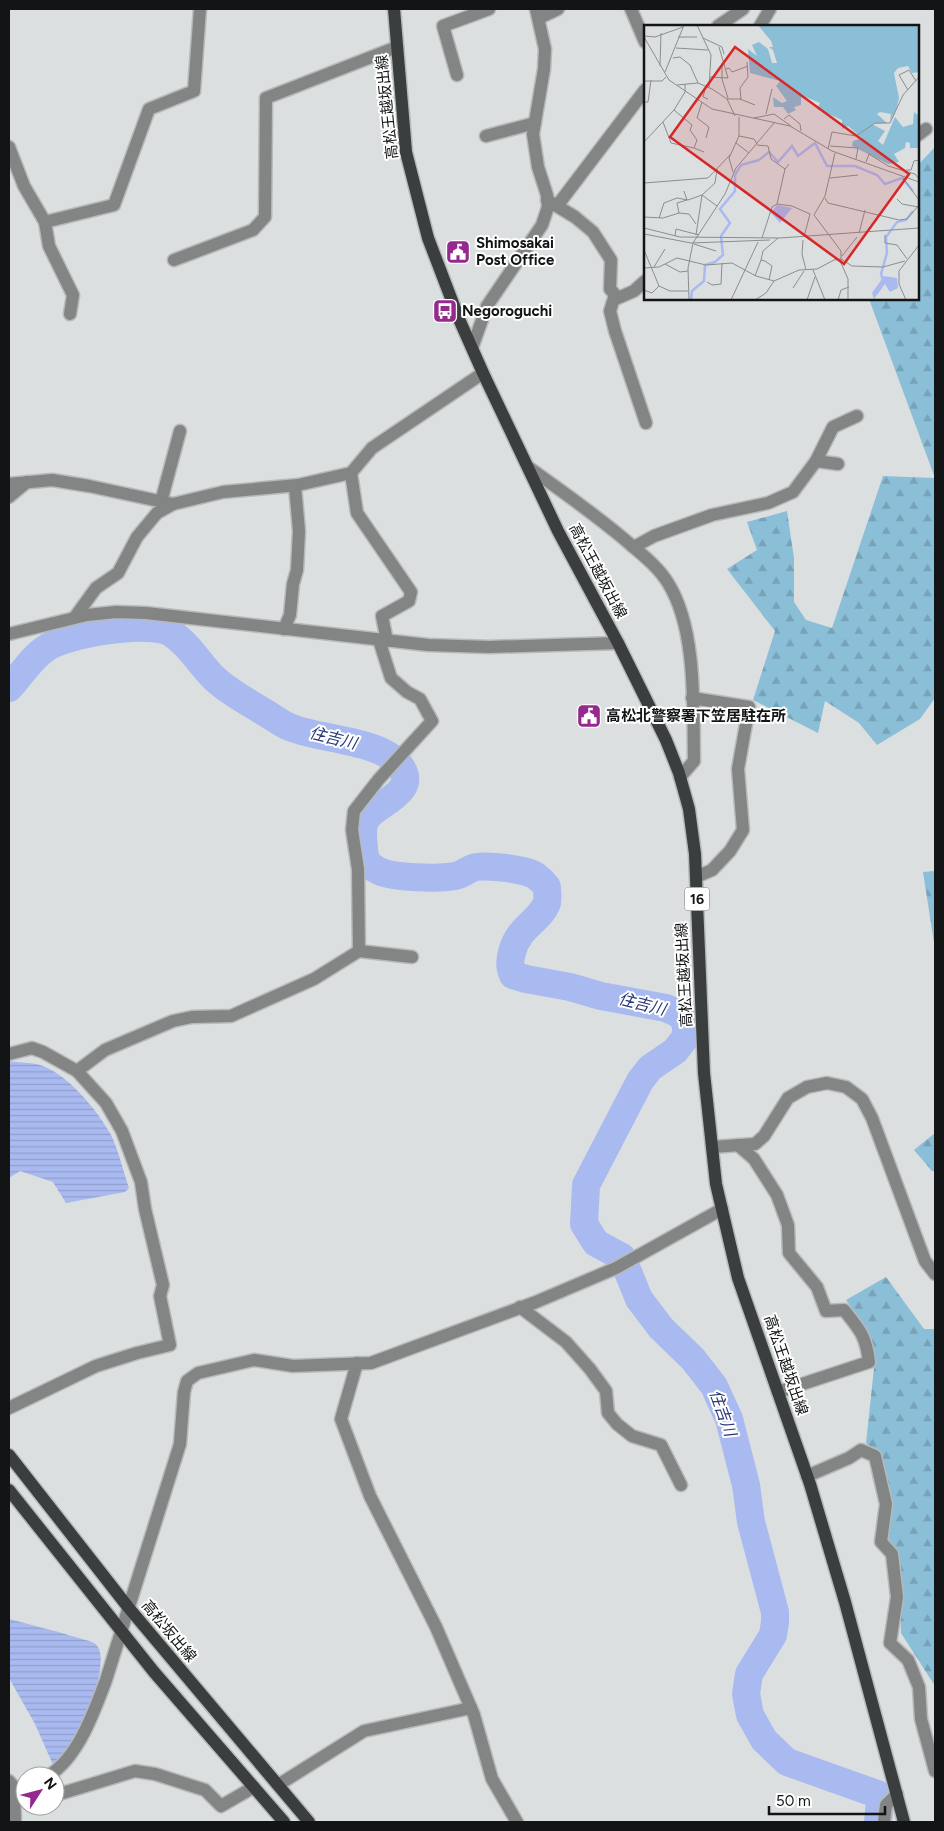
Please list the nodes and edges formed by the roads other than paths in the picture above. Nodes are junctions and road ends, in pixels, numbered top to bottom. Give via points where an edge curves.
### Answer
1 (200, 9) edge
2 (394, 9) edge
3 (489, 9) edge
4 (558, 9) edge
5 (631, 9) edge
6 (743, 9) edge
7 (770, 9) edge
8 (537, 14) edge
9 (719, 25) edge
10 (761, 25) edge
11 (644, 40) edge
12 (398, 47) junction
13 (457, 75) dead end
14 (644, 91) edge
15 (535, 123) junction
16 (486, 136) dead end
17 (9, 147) edge
18 (552, 203) junction
19 (45, 222) junction
20 (174, 260) dead end
21 (644, 281) edge
22 (615, 295) junction
23 (70, 314) dead end
24 (472, 348) junction
25 (483, 373) junction
26 (857, 416) dead end
27 (646, 423) dead end
28 (180, 431) dead end
29 (816, 461) junction
30 (838, 464) dead end
31 (528, 467) junction
32 (351, 473) junction
33 (28, 482) junction
34 (9, 484) edge
35 (295, 486) junction
36 (9, 497) edge
37 (167, 503) junction
38 (634, 547) junction
39 (75, 617) junction
40 (284, 629) junction
41 (9, 634) edge
42 (383, 640) junction
43 (618, 643) junction
44 (692, 698) junction
45 (680, 777) junction
46 (696, 877) junction
47 (359, 951) junction
48 (412, 957) dead end
49 (9, 1054) edge
50 (77, 1071) junction
51 (738, 1145) junction
52 (712, 1147) junction
53 (722, 1210) junction
54 (935, 1274) edge
55 (520, 1307) junction
56 (356, 1363) junction
57 (778, 1392) junction
58 (9, 1408) edge
59 (9, 1455) edge
60 (807, 1476) junction
61 (681, 1485) dead end
62 (9, 1490) edge
63 (128, 1607) junction
64 (122, 1632) junction
65 (471, 1708) junction
66 (62, 1766) edge
67 (935, 1769) edge
68 (278, 1785) junction
69 (14, 1786) edge
70 (254, 1787) junction
71 (65, 1792) edge
72 (897, 1794) junction
73 (15, 1822) edge
74 (284, 1822) edge
75 (309, 1822) edge
76 (517, 1822) edge
77 (884, 1822) edge
78 (904, 1822) edge

1 - 19 street via 194,91 149,108 114,205
2 - 12 main road, 高松王越坂出線 / 16
3 - 13 street via 444,26
4 - 8 street
5 - 11 street
6 - 9 street
7 - 10 street
8 - 15 street via 545,49
12 - 20 street via 266,98 264,217 253,230
12 - 24 main road, 高松王越坂出線 / 16 via 406,152 428,238
14 - 18 street
15 - 16 street
15 - 18 street via 536,160
17 - 19 street via 24,186
18 - 22 street via 593,232 611,260 610,290
18 - 24 street via 542,225 487,306
19 - 23 street via 49,246 73,295
21 - 22 street via 634,291 618,298
22 - 27 street via 610,311
24 - 25 main road, 高松王越坂出線 / 16
25 - 31 main road, 高松王越坂出線 / 16
25 - 32 street via 372,448
26 - 29 street via 833,427
28 - 37 street
29 - 30 street
29 - 38 street via 793,492 768,503 679,527
31 - 38 street via 608,524
31 - 43 main road, 高松王越坂出線 / 16
32 - 35 street
32 - 42 street via 357,513 411,592 409,601 382,616
33 - 34 street
33 - 36 street
33 - 37 street via 52,480
35 - 37 street via 223,492
35 - 40 street via 299,531 297,570 290,615
37 - 39 street via 137,537 118,573 96,588
38 - 44 street via 668,582 679,607 689,642
39 - 40 street via 116,612 146,613
39 - 41 street
40 - 42 street
42 - 43 street via 489,647
42 - 47 street via 391,678 420,699 432,721 354,811 352,830 358,869
43 - 45 main road, 高松王越坂出線 / 16 via 666,740
44 - 45 street via 694,761
44 - 46 street via 750,707 738,769 743,830 730,851 712,870
45 - 46 main road, 高松王越坂出線 / 16 via 689,809
46 - 52 main road, 高松王越坂出線 / 16 via 704,1073
47 - 48 street
47 - 50 street via 314,979 231,1016 173,1021 105,1050
49 - 50 street via 32,1048
50 - 58 street via 106,1102 122,1131 141,1182 163,1285 160,1296 170,1345 96,1366
51 - 52 street
51 - 54 street via 755,1144 764,1136 788,1098 807,1087 827,1083 846,1087 862,1099 872,1118 925,1260
51 - 57 street via 754,1159 776,1195 788,1225 789,1253 817,1287 826,1311 844,1310 867,1345 869,1362
52 - 53 main road, 高松王越坂出線 / 16
53 - 55 street via 616,1268
53 - 57 main road, 高松王越坂出線 / 16 via 738,1278
55 - 56 street via 372,1362
55 - 61 street via 566,1342 590,1369 606,1391 608,1413 617,1424 632,1436 661,1445
56 - 63 street via 293,1366 254,1360 198,1373 187,1382 180,1444
56 - 65 street via 341,1419 370,1496 436,1627
57 - 60 main road, 高松王越坂出線 / 16
59 - 63 main road, 高松坂出線
60 - 67 street via 861,1450 875,1456 886,1504 881,1542 892,1554 897,1597 890,1643 908,1660 919,1687 920,1719
60 - 72 main road, 高松王越坂出線 / 16
62 - 64 main road
63 - 64 street
63 - 68 main road, 高松坂出線
64 - 66 street via 92,1716
64 - 70 main road
65 - 68 street via 364,1732
65 - 76 street via 492,1779
68 - 75 main road, 高松坂出線
69 - 73 street
70 - 71 street via 221,1806 205,1790 135,1771
70 - 74 main road
72 - 77 street via 886,1805
72 - 78 main road, 高松王越坂出線 / 16

